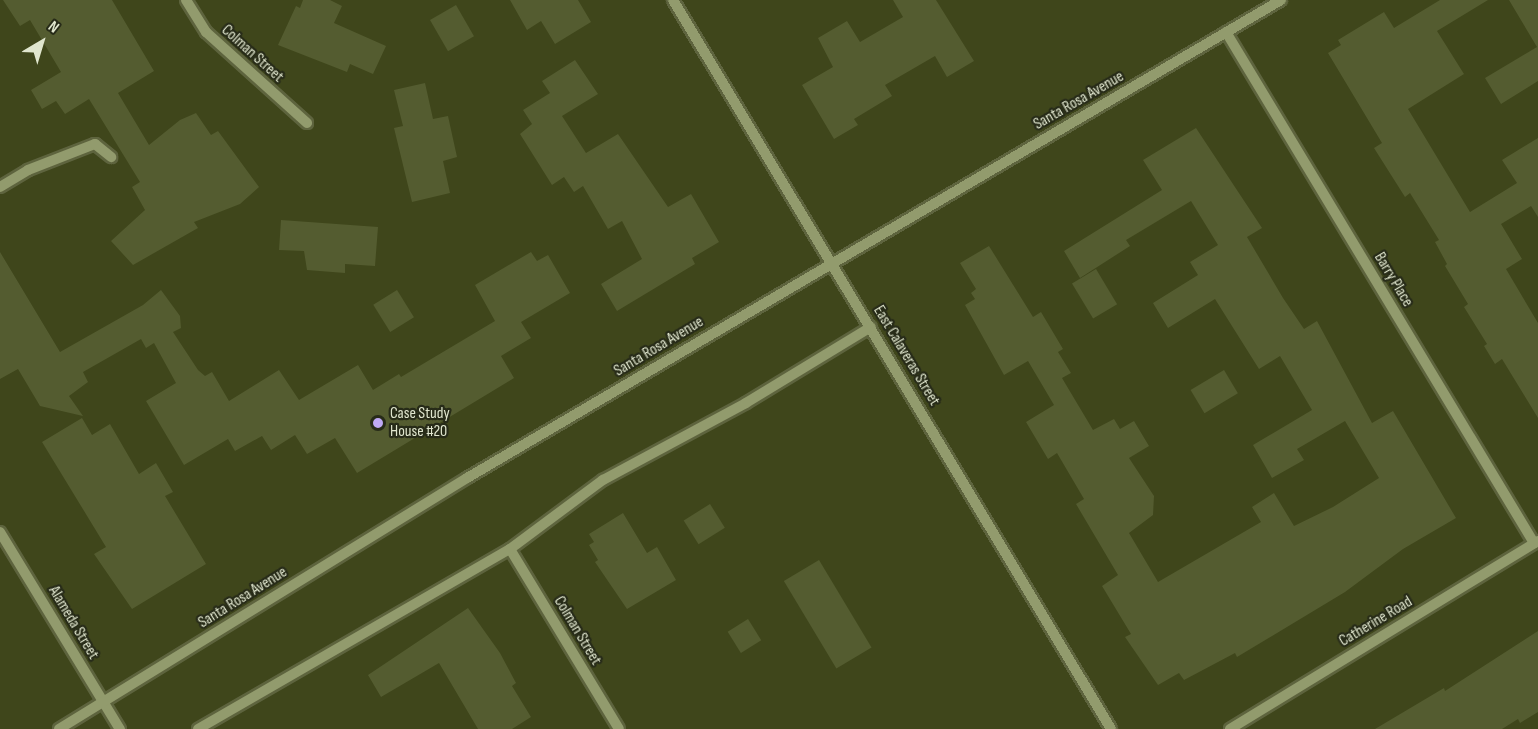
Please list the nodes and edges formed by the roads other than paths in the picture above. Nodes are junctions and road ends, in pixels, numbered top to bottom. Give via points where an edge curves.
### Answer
1 (186, 0) edge
2 (673, 0) edge
3 (1281, 0) edge
4 (1226, 32) junction
5 (307, 123) dead end
6 (111, 157) dead end
7 (0, 187) edge
8 (832, 263) junction
9 (871, 327) junction
10 (0, 532) edge
11 (1536, 542) edge
12 (510, 549) junction
13 (104, 702) junction
14 (59, 729) edge
15 (120, 729) edge
16 (198, 729) edge
17 (619, 729) edge
18 (1111, 729) edge
19 (1230, 729) edge

1 - 5 street, Colman Street via 206,32
2 - 8 street, East Calaveras Street
3 - 4 street, Santa Rosa Avenue
4 - 8 street, Santa Rosa Avenue
4 - 11 street, Barry Place
6 - 7 street via 95,144 28,170
8 - 9 street, East Calaveras Street
8 - 13 street, Santa Rosa Avenue via 467,478
9 - 12 street via 746,403 603,480
9 - 18 street, East Calaveras Street
10 - 13 street, Alameda Street
11 - 19 street, Catherine Road
12 - 16 street
12 - 17 street, Colman Street
13 - 14 street, Santa Rosa Avenue
13 - 15 street, Alameda Street

